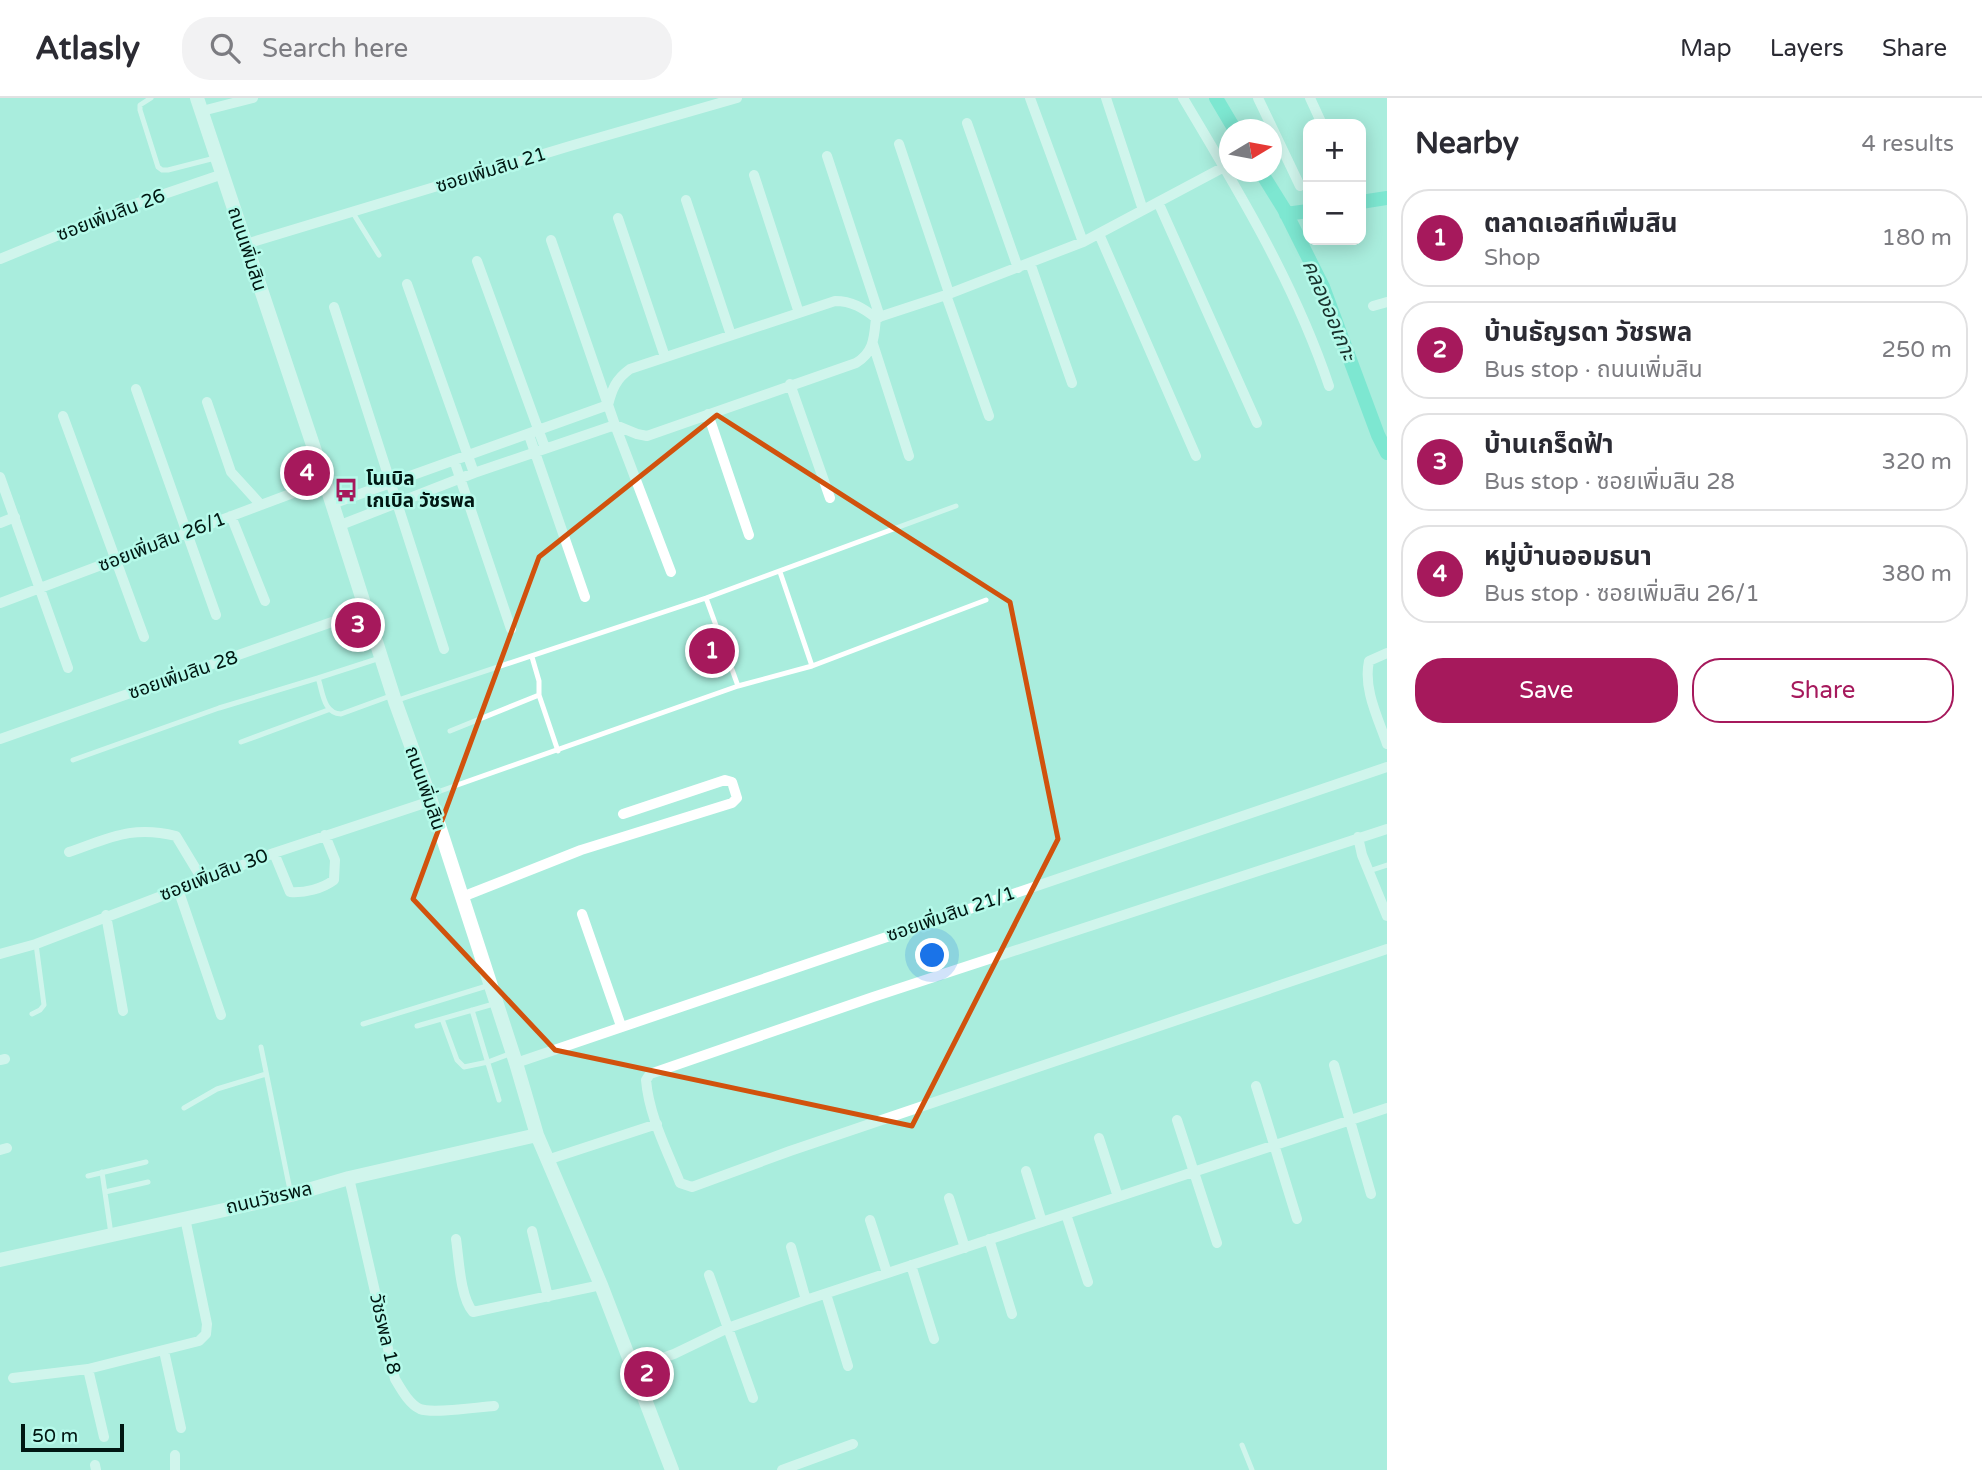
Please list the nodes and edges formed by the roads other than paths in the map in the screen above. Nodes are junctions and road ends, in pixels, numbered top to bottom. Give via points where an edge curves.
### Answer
1 (151, 98) edge
2 (253, 98) edge
3 (737, 98) edge
4 (1030, 98) edge
5 (1106, 98) edge
6 (1183, 98) edge
7 (1258, 98) edge
8 (1310, 98) edge
9 (200, 105) edge
10 (1320, 119) edge
11 (967, 123) dead end
12 (900, 144) dead end
13 (827, 156) dead end
14 (217, 157) junction
15 (1219, 159) edge
16 (1219, 170) edge
17 (223, 174) junction
18 (754, 175) dead end
19 (1232, 182) edge
20 (1300, 186) dead end
21 (687, 200) dead end
22 (1158, 202) junction
23 (1143, 210) junction
24 (352, 212) junction
25 (618, 218) dead end
26 (1099, 234) junction
27 (551, 240) dead end
28 (1083, 242) junction
29 (246, 244) junction
30 (379, 255) dead end
31 (0, 259) edge
32 (477, 261) dead end
33 (1030, 263) junction
34 (1017, 268) junction
35 (407, 284) dead end
36 (948, 294) junction
37 (1387, 302) edge
38 (1373, 306) dead end
39 (334, 307) dead end
40 (799, 313) junction
41 (878, 318) junction
42 (732, 335) junction
43 (873, 344) junction
44 (665, 357) junction
45 (1072, 383) dead end
46 (790, 384) junction
47 (1329, 387) dead end
48 (136, 388) dead end
49 (207, 402) dead end
50 (608, 405) junction
51 (708, 414) junction
52 (63, 415) dead end
53 (989, 416) dead end
54 (1257, 423) dead end
55 (615, 425) junction
56 (534, 433) junction
57 (540, 450) junction
58 (468, 456) junction
59 (909, 456) dead end
60 (1196, 456) dead end
61 (454, 460) junction
62 (474, 473) junction
63 (0, 477) edge
64 (460, 478) junction
65 (325, 481) junction
66 (391, 482) junction
67 (830, 498) dead end
68 (397, 502) junction
69 (332, 504) junction
70 (261, 505) junction
71 (956, 506) dead end
72 (231, 516) junction
73 (15, 517) junction
74 (0, 523) edge
75 (338, 526) junction
76 (187, 533) junction
77 (749, 535) dead end
78 (116, 559) junction
79 (671, 572) dead end
80 (780, 572) junction
81 (40, 588) junction
82 (585, 597) dead end
83 (706, 598) junction
84 (986, 600) dead end
85 (265, 601) dead end
86 (0, 603) edge
87 (366, 610) junction
88 (216, 615) dead end
89 (512, 629) dead end
90 (144, 636) dead end
91 (444, 649) dead end
92 (1387, 653) edge
93 (532, 657) junction
94 (380, 658) junction
95 (812, 666) junction
96 (68, 668) dead end
97 (318, 678) junction
98 (738, 686) junction
99 (539, 695) junction
100 (394, 698) junction
101 (328, 710) junction
102 (450, 730) dead end
103 (0, 739) edge
104 (241, 742) dead end
105 (1387, 744) edge
106 (558, 751) junction
107 (73, 760) dead end
108 (1387, 767) edge
109 (430, 798) junction
110 (623, 814) dead end
111 (1387, 829) edge
112 (326, 835) junction
113 (1358, 837) junction
114 (69, 852) dead end
115 (274, 853) junction
116 (1387, 865) edge
117 (1369, 870) junction
118 (202, 879) junction
119 (178, 889) junction
120 (461, 897) junction
121 (582, 914) dead end
122 (106, 915) junction
123 (1387, 916) edge
124 (36, 944) junction
125 (1387, 949) edge
126 (0, 954) edge
127 (490, 985) junction
128 (496, 1003) junction
129 (472, 1010) junction
130 (123, 1011) dead end
131 (32, 1014) dead end
132 (221, 1015) dead end
133 (442, 1019) junction
134 (363, 1024) dead end
135 (417, 1026) dead end
136 (621, 1026) junction
137 (261, 1047) dead end
138 (514, 1058) junction
139 (488, 1062) junction
140 (1334, 1065) dead end
141 (266, 1074) junction
142 (1256, 1086) dead end
143 (499, 1100) dead end
144 (184, 1108) dead end
145 (1387, 1108) edge
146 (1177, 1120) dead end
147 (1350, 1120) junction
148 (657, 1124) junction
149 (537, 1135) junction
150 (1099, 1138) dead end
151 (1274, 1145) junction
152 (547, 1160) junction
153 (146, 1162) dead end
154 (1026, 1171) dead end
155 (102, 1172) junction
156 (1194, 1172) junction
157 (88, 1176) dead end
158 (349, 1178) junction
159 (148, 1182) dead end
160 (105, 1192) junction
161 (1371, 1194) dead end
162 (291, 1195) junction
163 (1118, 1197) junction
164 (949, 1198) dead end
165 (1066, 1214) junction
166 (185, 1218) junction
167 (1297, 1219) dead end
168 (870, 1220) dead end
169 (1042, 1222) junction
170 (532, 1231) dead end
171 (111, 1234) junction
172 (456, 1239) dead end
173 (989, 1240) junction
174 (1217, 1243) dead end
175 (791, 1247) dead end
176 (965, 1248) junction
177 (0, 1260) edge
178 (911, 1265) junction
179 (887, 1273) junction
180 (709, 1275) dead end
181 (1088, 1282) dead end
182 (601, 1285) junction
183 (826, 1294) junction
184 (548, 1297) junction
185 (806, 1300) junction
186 (1012, 1314) dead end
187 (728, 1328) junction
188 (934, 1339) dead end
189 (164, 1351) junction
190 (848, 1366) dead end
191 (633, 1368) junction
192 (88, 1369) junction
193 (13, 1378) dead end
194 (753, 1398) dead end
195 (494, 1406) dead end
196 (181, 1429) dead end
197 (104, 1437) dead end
198 (853, 1444) dead end
199 (1242, 1445) dead end
200 (175, 1455) dead end
201 (175, 1470) edge
202 (672, 1470) edge
203 (782, 1470) edge
204 (1252, 1470) edge

1 - 14 lane via 140,110 162,170
2 - 9 street
3 - 24 street, ซอยเพิ่มสิน 21
4 - 28 street
5 - 23 street
6 - 15 street
7 - 20 street
8 - 10 street
9 - 14 street, ถนนเพิ่มสิน
11 - 34 street
12 - 36 street
13 - 41 street
14 - 17 street, ถนนเพิ่มสิน
16 - 22 street
17 - 29 street, ถนนเพิ่มสิน
17 - 31 street, ซอยเพิ่มสิน 26
18 - 40 street
19 - 47 street via 1305,323
21 - 42 street
22 - 23 street
22 - 54 street
23 - 26 street
24 - 29 street, ซอยเพิ่มสิน 21
24 - 30 lane
25 - 44 street
26 - 28 street
26 - 60 street
27 - 50 street
28 - 33 street
29 - 65 street, ถนนเพิ่มสิน
32 - 56 street
33 - 34 street
33 - 45 street
34 - 36 street
35 - 58 street
36 - 41 street
36 - 53 street
37 - 38 street
39 - 66 street
40 - 41 street via 847,301
40 - 42 street
41 - 43 street
42 - 44 street
43 - 46 street via 856,363
43 - 59 street
44 - 50 street via 619,377
46 - 51 street
46 - 67 street
48 - 76 street
49 - 70 street via 231,472
50 - 55 street
50 - 56 street
51 - 55 street via 647,436
51 - 77 street
52 - 78 street
55 - 57 street
55 - 79 street
56 - 57 street
56 - 58 street
57 - 62 street
57 - 82 street
58 - 61 street
58 - 62 street
61 - 64 street
61 - 66 street
62 - 64 street
63 - 73 street
64 - 68 street
64 - 89 street
65 - 69 street, ถนนเพิ่มสิน
65 - 70 street, ซอยเพิ่มสิน 26/1
66 - 68 street
66 - 69 street
68 - 75 street
68 - 91 street
69 - 75 street, ถนนเพิ่มสิน
70 - 72 street, ซอยเพิ่มสิน 26/1
71 - 80 lane
72 - 76 street, ซอยเพิ่มสิน 26/1
72 - 85 street
73 - 74 street
73 - 81 street
75 - 87 street, ถนนเพิ่มสิน
76 - 78 street, ซอยเพิ่มสิน 26/1
76 - 88 street
78 - 81 street, ซอยเพิ่มสิน 26/1
78 - 90 street
80 - 83 lane
80 - 95 lane
81 - 86 street, ซอยเพิ่มสิน 26/1
81 - 96 street
83 - 93 lane
83 - 98 lane
84 - 95 lane
87 - 94 street, ถนนเพิ่มสิน
87 - 103 street, ซอยเพิ่มสิน 28
92 - 105 street via 1369,661 1367,681
93 - 99 lane
93 - 100 lane
94 - 97 lane
94 - 100 street, ถนนเพิ่มสิน
95 - 98 lane
97 - 101 lane
97 - 107 lane
98 - 106 lane
99 - 102 lane
99 - 106 lane
100 - 101 lane via 341,714
100 - 109 street, ถนนเพิ่มสิน
101 - 104 lane
106 - 109 lane
108 - 136 street, ซอยเพิ่มสิน 21/1
109 - 112 street, ซอยเพิ่มสิน 30
109 - 120 street, ถนนเพิ่มสิน
110 - 120 street via 725,780 732,782 737,798 581,849
111 - 113 street
112 - 115 street, ซอยเพิ่มสิน 30
112 - 115 street via 335,860 334,880 329,884 290,892
113 - 117 street
113 - 148 street via 650,1074 647,1090
114 - 118 street via 129,832 154,831 176,836
115 - 118 street, ซอยเพิ่มสิน 30
116 - 117 lane
117 - 123 street
118 - 119 street, ซอยเพิ่มสิน 30
119 - 122 street, ซอยเพิ่มสิน 30
119 - 132 street
120 - 127 street, ถนนเพิ่มสิน
121 - 136 street
122 - 124 street, ซอยเพิ่มสิน 30
122 - 130 street
124 - 126 street, ซอยเพิ่มสิน 30
124 - 131 lane via 44,1005
125 - 148 street via 692,1187 680,1183
127 - 128 street, ถนนเพิ่มสิน
127 - 134 lane
128 - 129 lane
128 - 138 street, ถนนเพิ่มสิน
129 - 133 lane
129 - 139 lane
133 - 135 lane
133 - 139 lane via 460,1065
136 - 138 street, ซอยเพิ่มสิน 21/1
137 - 141 lane
138 - 139 lane
138 - 149 street, ถนนเพิ่มสิน
139 - 143 lane
140 - 147 street
141 - 144 lane via 216,1089
141 - 162 lane
142 - 151 street
145 - 147 street
146 - 156 street
147 - 151 street
147 - 161 street
148 - 152 street
149 - 152 street, ถนนเพิ่มสิน
149 - 158 street, ถนนวัชรพล
150 - 163 street
151 - 156 street
151 - 167 street
152 - 182 street, ถนนเพิ่มสิน
153 - 155 lane
154 - 169 street
155 - 157 lane
155 - 160 lane
156 - 163 street
156 - 174 street
158 - 162 street, ถนนวัชรพล
158 - 195 street, วัชรพล 18 via 400,1389 411,1402 431,1411
159 - 160 lane
160 - 171 lane
162 - 166 street, ถนนวัชรพล
163 - 165 street
164 - 176 street
165 - 169 street
165 - 181 street
166 - 171 street, ถนนวัชรพล
166 - 189 street via 206,1334 199,1341
168 - 179 street
169 - 173 street
170 - 184 street
171 - 177 street, ถนนวัชรพล
172 - 184 street via 464,1291 473,1312
173 - 176 street
173 - 186 street
175 - 185 street
176 - 178 street
178 - 179 street
178 - 188 street
179 - 183 street
180 - 187 street
182 - 184 street
182 - 191 street, ถนนเพิ่มสิน
183 - 185 street
183 - 190 street
185 - 187 street
187 - 191 street
187 - 194 street
189 - 192 street
189 - 196 street
191 - 202 street, ถนนเพิ่มสิน
192 - 193 street
192 - 197 street
198 - 203 street
199 - 204 lane
200 - 201 street

